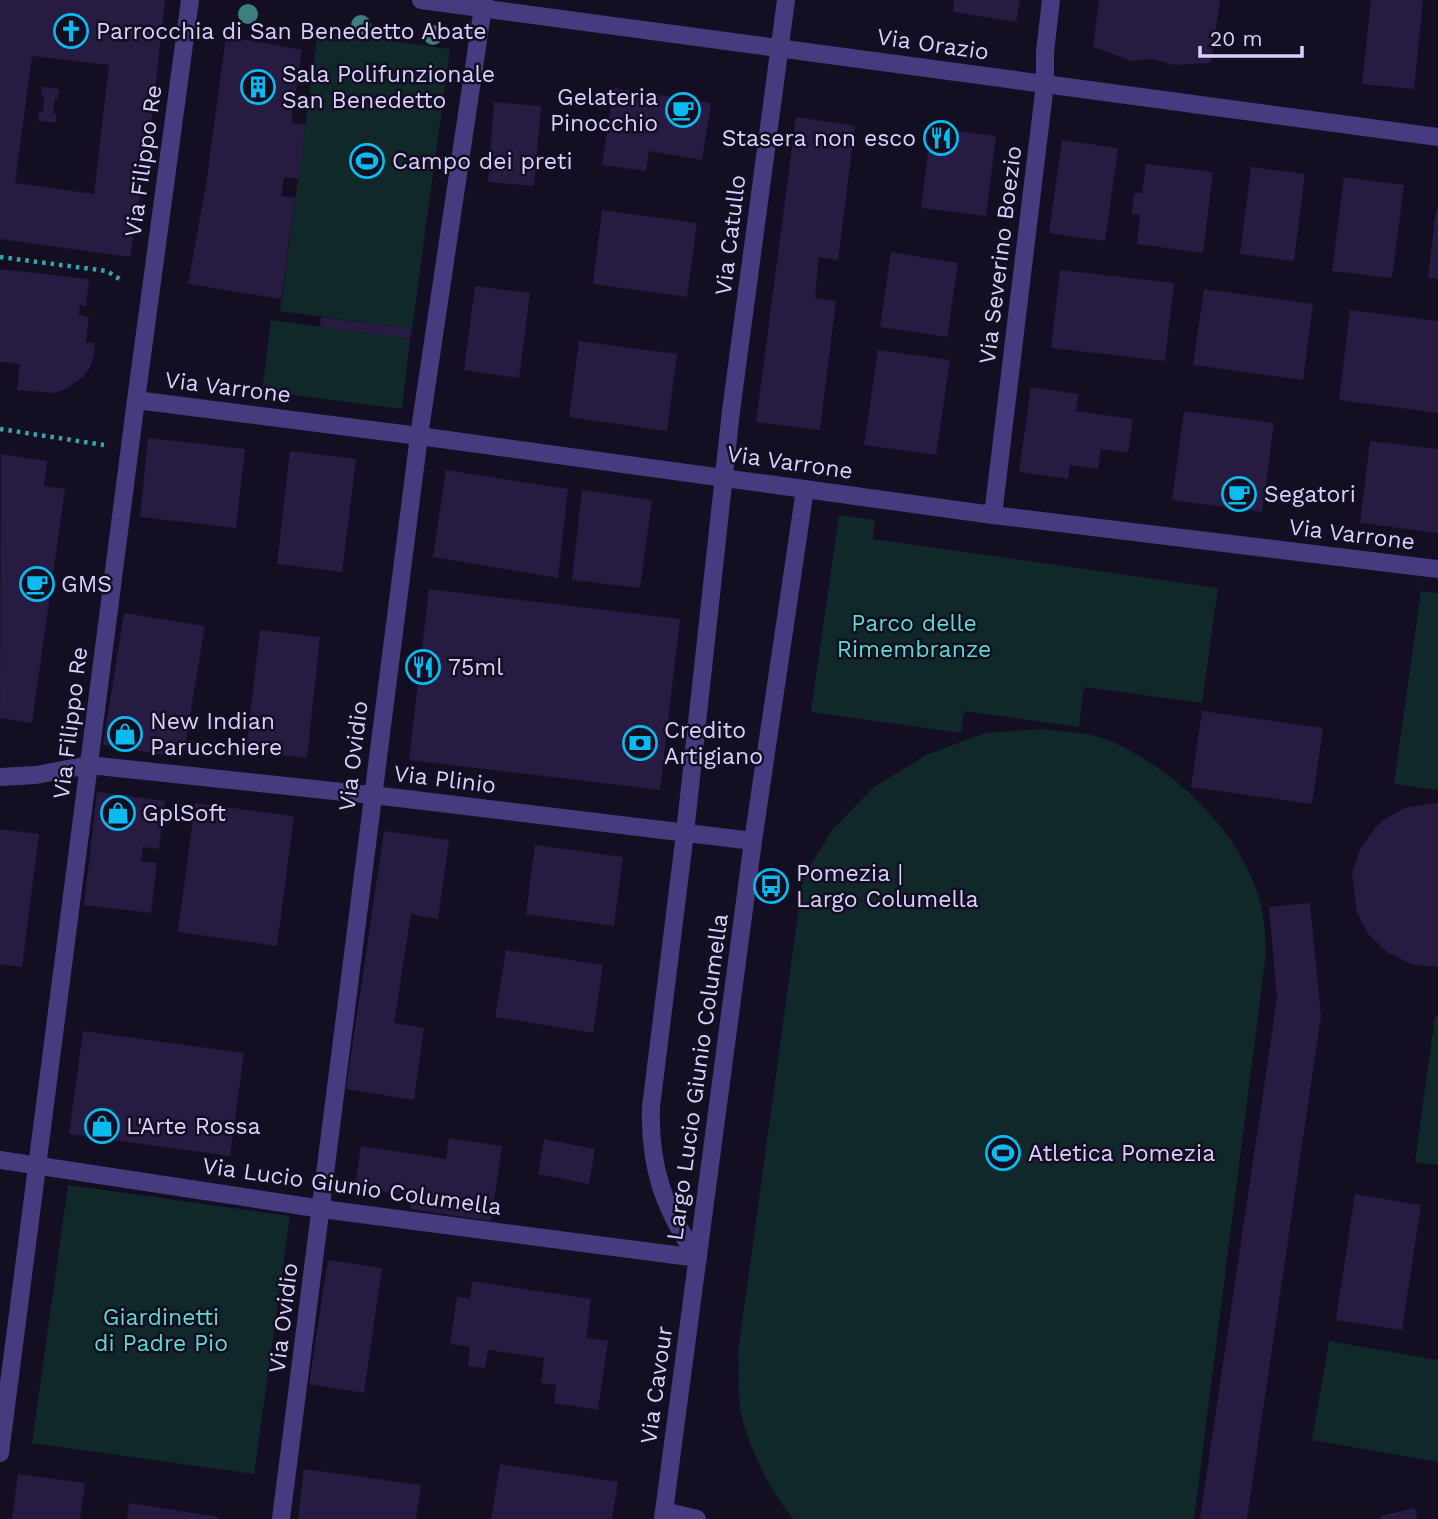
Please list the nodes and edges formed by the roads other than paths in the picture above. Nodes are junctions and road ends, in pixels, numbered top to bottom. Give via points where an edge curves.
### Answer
1 (190, 0) edge
2 (421, 0) edge
3 (786, 0) edge
4 (1051, 0) edge
5 (484, 4) edge
6 (779, 48) junction
7 (1045, 84) junction
8 (1438, 138) edge
9 (135, 400) junction
10 (419, 436) junction
11 (724, 477) junction
12 (805, 489) junction
13 (993, 515) junction
14 (1438, 569) edge
15 (89, 765) junction
16 (0, 777) edge
17 (373, 795) junction
18 (685, 833) junction
19 (753, 841) junction
20 (0, 1160) edge
21 (37, 1165) junction
22 (322, 1209) junction
23 (698, 1258) junction
24 (0, 1452) edge
25 (664, 1515) edge
26 (281, 1519) edge
27 (697, 1519) edge

1 - 9 street, Via Filippo Re
2 - 5 street, Via Orazio
3 - 6 street, Via Catullo
4 - 7 street, Via Severino Boezio
5 - 6 street, Via Orazio
5 - 10 street, Via Ovidio
6 - 7 street, Via Orazio
6 - 11 street, Via Catullo
7 - 8 street, Via Orazio
7 - 13 street, Via Severino Boezio
9 - 10 street, Via Varrone
9 - 15 street, Via Filippo Re
10 - 11 street, Via Varrone
10 - 17 street, Via Ovidio
11 - 12 street, Via Varrone
11 - 18 street, Largo Lucio Giunio Columella
12 - 13 street, Via Varrone
12 - 19 street, Largo Lucio Giunio Columella
13 - 14 street, Via Varrone
15 - 16 street, Via Plinio
15 - 17 street, Via Plinio
15 - 21 street, Via Filippo Re
17 - 18 street, Via Plinio
17 - 22 street, Via Ovidio
18 - 19 street, Via Plinio
18 - 23 street, Largo Lucio Giunio Columella via 650,1127 660,1188
19 - 23 street, Largo Lucio Giunio Columella
20 - 21 street, Via Lucio Giunio Columella
21 - 22 street, Via Lucio Giunio Columella
21 - 24 street, Via Filippo Re
22 - 23 street, Via Lucio Giunio Columella
22 - 26 street, Via Ovidio
23 - 25 street, Via Cavour
25 - 27 street

